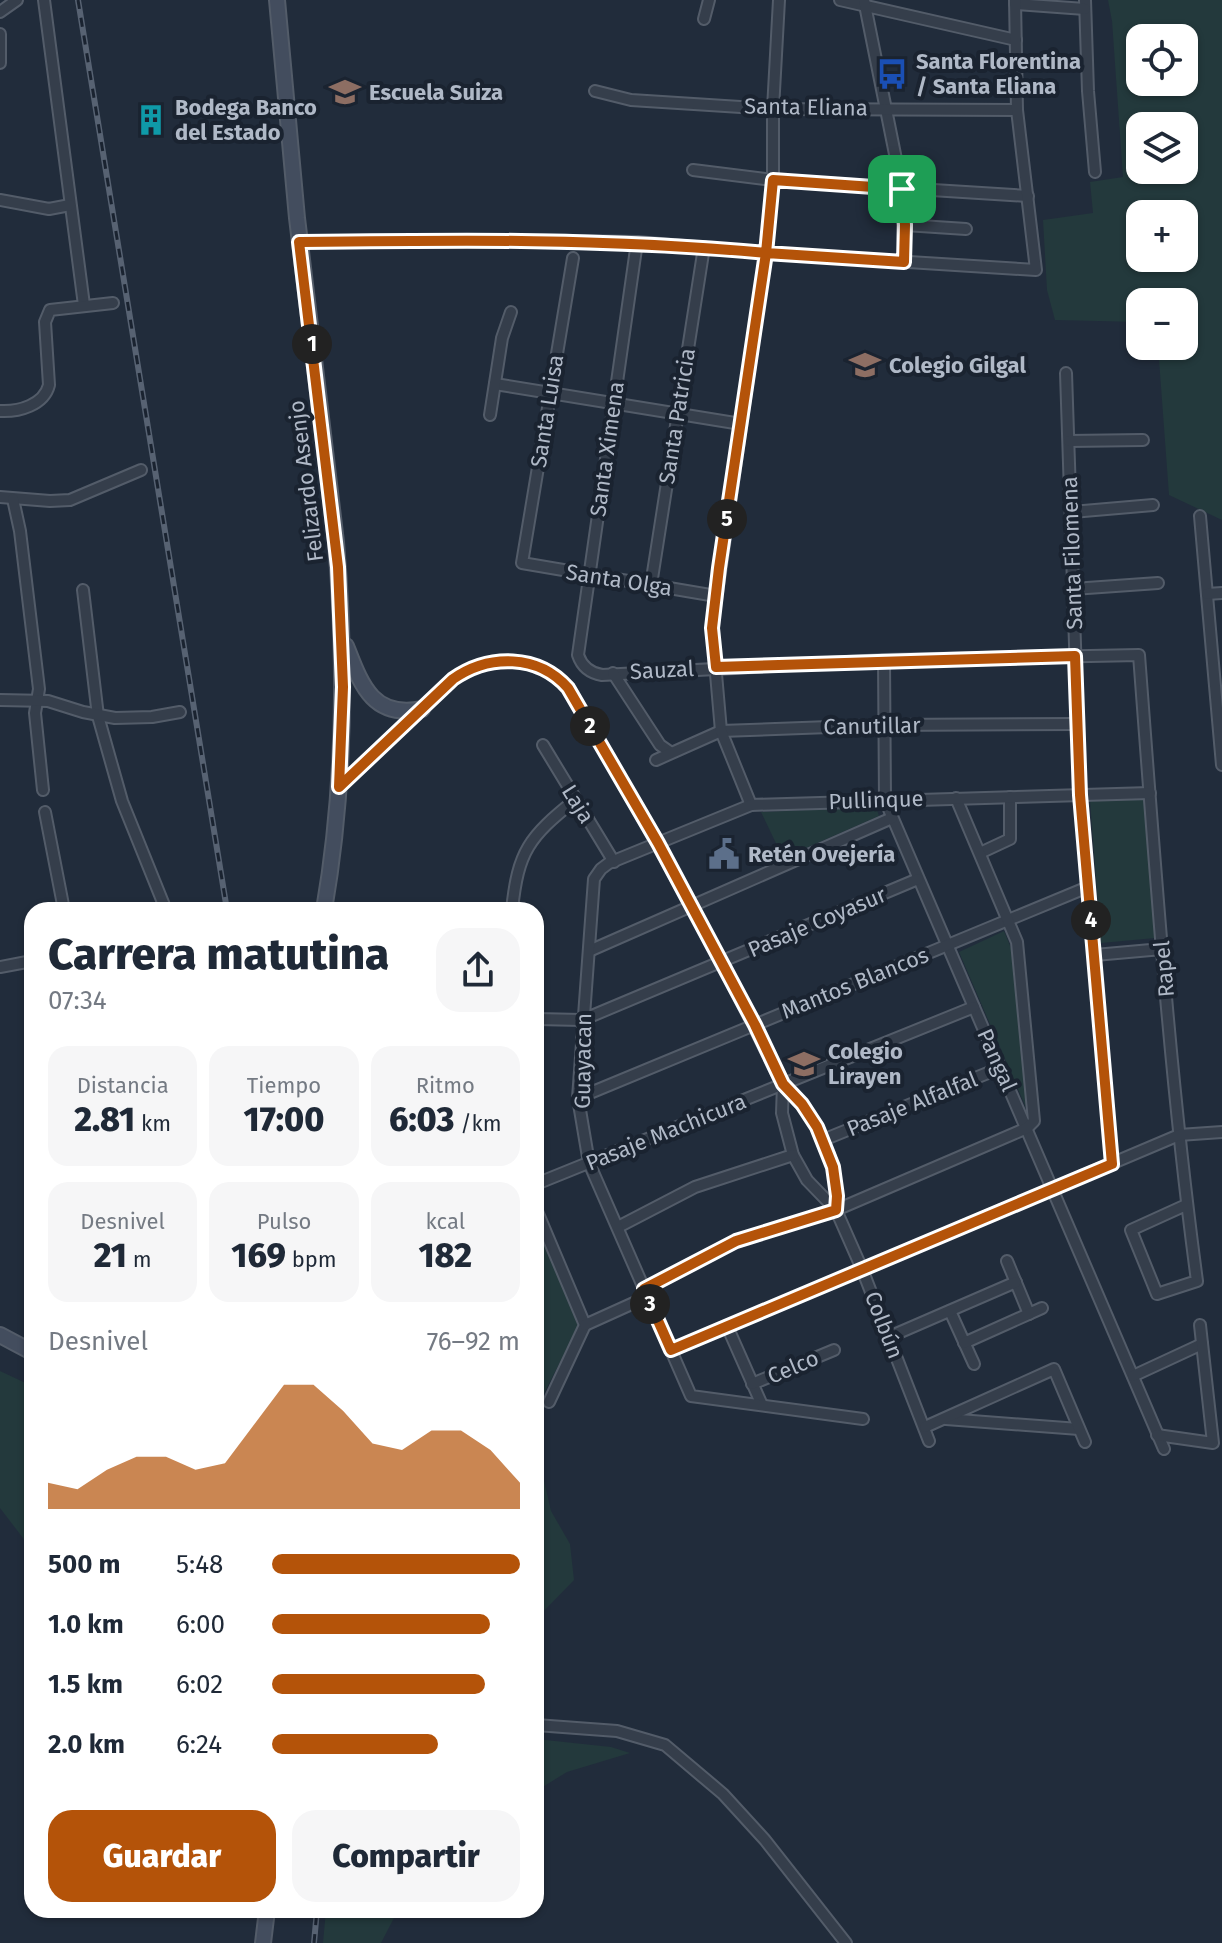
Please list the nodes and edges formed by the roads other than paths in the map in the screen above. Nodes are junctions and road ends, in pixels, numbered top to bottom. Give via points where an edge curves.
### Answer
1 (17, 0) edge
2 (44, 0) edge
3 (277, 0) edge
4 (779, 0) edge
5 (840, 0) edge
6 (705, 1) edge
7 (1015, 2) edge
8 (865, 3) edge
9 (1085, 4) edge
10 (0, 12) edge
11 (704, 19) dead end
12 (0, 34) edge
13 (1016, 40) junction
14 (0, 63) edge
15 (595, 91) dead end
16 (773, 109) junction
17 (886, 109) junction
18 (1017, 110) junction
19 (693, 170) dead end
20 (1095, 172) dead end
21 (773, 180) junction
22 (902, 189) junction
23 (1028, 196) junction
24 (0, 200) edge
25 (70, 205) junction
26 (905, 225) junction
27 (966, 229) dead end
28 (299, 242) junction
29 (637, 242) junction
30 (704, 247) junction
31 (766, 253) junction
32 (573, 258) dead end
33 (904, 262) junction
34 (113, 303) dead end
35 (84, 305) junction
36 (511, 312) dead end
37 (1066, 373) dead end
38 (495, 384) junction
39 (550, 393) junction
40 (614, 403) junction
41 (0, 411) edge
42 (678, 413) junction
43 (490, 415) dead end
44 (741, 424) junction
45 (1143, 440) dead end
46 (1069, 441) junction
47 (141, 470) dead end
48 (0, 497) edge
49 (13, 499) junction
50 (1153, 505) dead end
51 (1072, 512) junction
52 (1200, 516) dead end
53 (522, 563) joint
54 (588, 575) junction
55 (1158, 583) dead end
56 (651, 585) junction
57 (1073, 589) junction
58 (83, 590) dead end
59 (1222, 593) edge
60 (1207, 594) junction
61 (716, 596) junction
62 (342, 634) junction
63 (578, 655) joint
64 (1139, 655) joint
65 (1075, 656) junction
66 (884, 660) junction
67 (716, 667) junction
68 (613, 673) junction
69 (36, 699) junction
70 (0, 700) edge
71 (422, 709) junction
72 (180, 712) dead end
73 (98, 716) junction
74 (1077, 724) junction
75 (883, 725) junction
76 (721, 731) junction
77 (543, 745) dead end
78 (670, 752) junction
79 (656, 760) dead end
80 (1222, 765) edge
81 (339, 787) junction
82 (43, 790) dead end
83 (1150, 793) junction
84 (1080, 795) junction
85 (1010, 797) junction
86 (956, 798) junction
87 (575, 800) junction
88 (885, 800) junction
89 (751, 805) junction
90 (45, 812) dead end
91 (892, 818) junction
92 (658, 843) junction
93 (980, 853) junction
94 (614, 862) junction
95 (918, 879) junction
96 (1088, 887) junction
97 (62, 902) edge
98 (163, 902) edge
99 (325, 902) edge
100 (513, 902) edge
101 (691, 907) junction
102 (1008, 920) junction
103 (947, 945) junction
104 (1162, 949) junction
105 (589, 951) junction
106 (1095, 955) junction
107 (24, 962) edge
108 (721, 962) junction
109 (0, 967) edge
110 (974, 1007) junction
111 (544, 1019) edge
112 (582, 1020) junction
113 (755, 1025) junction
114 (1000, 1068) junction
115 (783, 1084) junction
116 (578, 1098) junction
117 (1027, 1128) junction
118 (1222, 1132) edge
119 (1179, 1135) junction
120 (823, 1140) junction
121 (793, 1155) junction
122 (589, 1163) junction
123 (1112, 1164) junction
124 (544, 1181) edge
125 (1054, 1188) junction
126 (1186, 1205) junction
127 (836, 1210) junction
128 (618, 1227) junction
129 (544, 1228) edge
130 (1007, 1261) dead end
131 (862, 1269) junction
132 (1016, 1282) junction
133 (645, 1293) junction
134 (1042, 1308) dead end
135 (950, 1311) junction
136 (1029, 1314) junction
137 (585, 1325) junction
138 (1200, 1325) dead end
139 (727, 1326) junction
140 (0, 1335) edge
141 (889, 1337) junction
142 (964, 1343) junction
143 (1202, 1344) junction
144 (24, 1348) edge
145 (671, 1350) junction
146 (834, 1350) dead end
147 (974, 1364) dead end
148 (1133, 1376) junction
149 (752, 1384) junction
150 (549, 1402) dead end
151 (762, 1405) junction
152 (863, 1419) dead end
153 (942, 1419) junction
154 (925, 1427) junction
155 (1079, 1429) junction
156 (1157, 1435) junction
157 (929, 1441) dead end
158 (1085, 1442) dead end
159 (1164, 1449) dead end
160 (544, 1726) edge
161 (266, 1918) edge
162 (263, 1943) edge
163 (846, 1943) edge

1 - 10 street
2 - 25 street
3 - 28 street, Felizardo Asenjo
4 - 16 street
5 - 8 street
6 - 11 street
7 - 9 street
7 - 13 street
8 - 13 street
8 - 17 street
9 - 20 street
12 - 14 street
13 - 18 street
15 - 16 street, Santa Eliana via 631,100
16 - 17 street, Santa Eliana
16 - 21 street
17 - 18 street, Santa Eliana
17 - 22 street
18 - 23 street
19 - 21 street
21 - 22 street
21 - 31 street
22 - 23 street
22 - 26 street
23 - 33 street via 1036,270
24 - 25 street via 49,209
25 - 35 street
26 - 27 street
26 - 33 street
28 - 29 street
28 - 62 street, Felizardo Asenjo via 336,542
29 - 30 street
29 - 40 street, Santa Ximena
30 - 31 street
30 - 42 street, Santa Patricia
31 - 33 street
31 - 44 street
32 - 39 street, Santa Luisa
34 - 35 street
35 - 41 street via 54,308 46,316 45,396 21,409
36 - 38 street
37 - 46 street, Santa Filomena
38 - 39 street
38 - 43 street
39 - 40 street
39 - 53 street, Santa Luisa
40 - 42 street
40 - 54 street, Santa Ximena
42 - 44 street
42 - 56 street, Santa Patricia
44 - 61 street
45 - 46 street
46 - 51 street, Santa Filomena
47 - 49 street via 70,500
48 - 49 street
49 - 69 street via 39,689
50 - 51 street
51 - 57 street, Santa Filomena
52 - 60 street
53 - 54 street, Santa Olga
54 - 56 street, Santa Olga
54 - 63 street, Santa Ximena
55 - 57 street
56 - 61 street, Santa Olga
57 - 65 street, Santa Filomena
58 - 73 street
59 - 60 street
60 - 80 street
61 - 67 street
62 - 71 street via 371,697 392,709
62 - 81 street, Felizardo Asenjo
63 - 68 street, Sauzal via 592,672
64 - 65 street, Sauzal
64 - 83 street, Rapel
65 - 66 street, Sauzal
65 - 74 street, Santa Filomena
66 - 67 street, Sauzal
66 - 75 street, Pangal
67 - 68 street, Sauzal
67 - 76 street
68 - 78 street via 660,745
69 - 70 street
69 - 73 street
69 - 82 street
71 - 81 street, Colbún
71 - 92 street, Colbún via 453,679 480,665 523,662 551,673 568,688
72 - 73 street via 140,718
73 - 98 street via 122,801
74 - 75 street, Canutillar
74 - 84 street, Santa Filomena
75 - 76 street, Canutillar
75 - 88 street, Pangal
76 - 78 street, Canutillar
76 - 89 street
77 - 87 street, Laja
78 - 79 street, Canutillar
81 - 99 street, Felizardo Asenjo
83 - 84 street, Pullinque
83 - 104 street, Rapel
84 - 85 street, Pullinque
84 - 96 street, Santa Filomena
85 - 86 street, Pullinque
85 - 93 street via 1010,839
86 - 88 street, Pullinque
86 - 93 street
87 - 94 street, Laja
87 - 100 street via 527,847
88 - 89 street, Pullinque
88 - 91 street, Pangal
89 - 92 street, Pullinque
90 - 97 street
91 - 95 street, Pangal
91 - 101 street
92 - 94 street, Pullinque
92 - 101 street, Colbún
93 - 102 street
94 - 105 street, Guayacan via 601,869 592,885
95 - 103 street, Pangal
95 - 108 street, Pasaje Coyasur
96 - 102 street, Mantos Blancos
96 - 106 street, Santa Filomena
101 - 105 street
101 - 108 street, Colbún
102 - 103 street, Mantos Blancos
102 - 117 street via 1017,942 1030,1075 1034,1121
103 - 110 street, Pangal
103 - 113 street, Mantos Blancos
104 - 106 street
104 - 119 street, Rapel
105 - 112 street, Guayacan
106 - 123 street, Santa Filomena
107 - 109 street
108 - 112 street, Pasaje Coyasur
108 - 113 street, Colbún
110 - 114 street, Pangal
110 - 115 street, Pasaje Machicura
111 - 112 street
112 - 116 street, Guayacan
113 - 115 street, Colbún
113 - 116 street, Mantos Blancos
114 - 117 street, Pangal
114 - 120 street, Pasaje Alfalfal
115 - 120 street, Colbún
115 - 121 street, Colbún via 782,1113
115 - 122 street, Pasaje Machicura
116 - 122 street, Guayacan
117 - 125 street, Pangal
117 - 127 street
118 - 119 street
119 - 123 street
119 - 126 street, Rapel
120 - 127 street, Colbún via 836,1182
121 - 127 street, Colbún via 807,1180
121 - 128 street via 695,1187
122 - 124 street, Pasaje Machicura
122 - 128 street, Guayacan
123 - 125 street
125 - 131 street
125 - 148 street, Pangal
126 - 126 street, Rapel via 1197,1281 1157,1294 1131,1230
127 - 131 street, Colbún
127 - 133 street via 736,1241
128 - 133 street, Guayacan
129 - 137 street
130 - 132 street
131 - 139 street
131 - 141 street, Colbún
132 - 135 street
132 - 136 street
133 - 137 street
133 - 145 street, Guayacan
134 - 136 street
135 - 141 street
135 - 142 street
136 - 142 street
137 - 150 street
138 - 143 street
139 - 145 street
139 - 149 street
140 - 144 street
141 - 154 street, Colbún
142 - 147 street
143 - 148 street
143 - 156 street via 1213,1443
145 - 151 street, Guayacan via 691,1396
146 - 149 street, Celco
148 - 156 street, Pangal
149 - 151 street
151 - 152 street
153 - 154 street
153 - 155 street
153 - 155 street via 1054,1369
154 - 157 street, Colbún
155 - 158 street
156 - 159 street, Pangal
160 - 163 street via 617,1731 665,1745 755,1828
161 - 162 street

